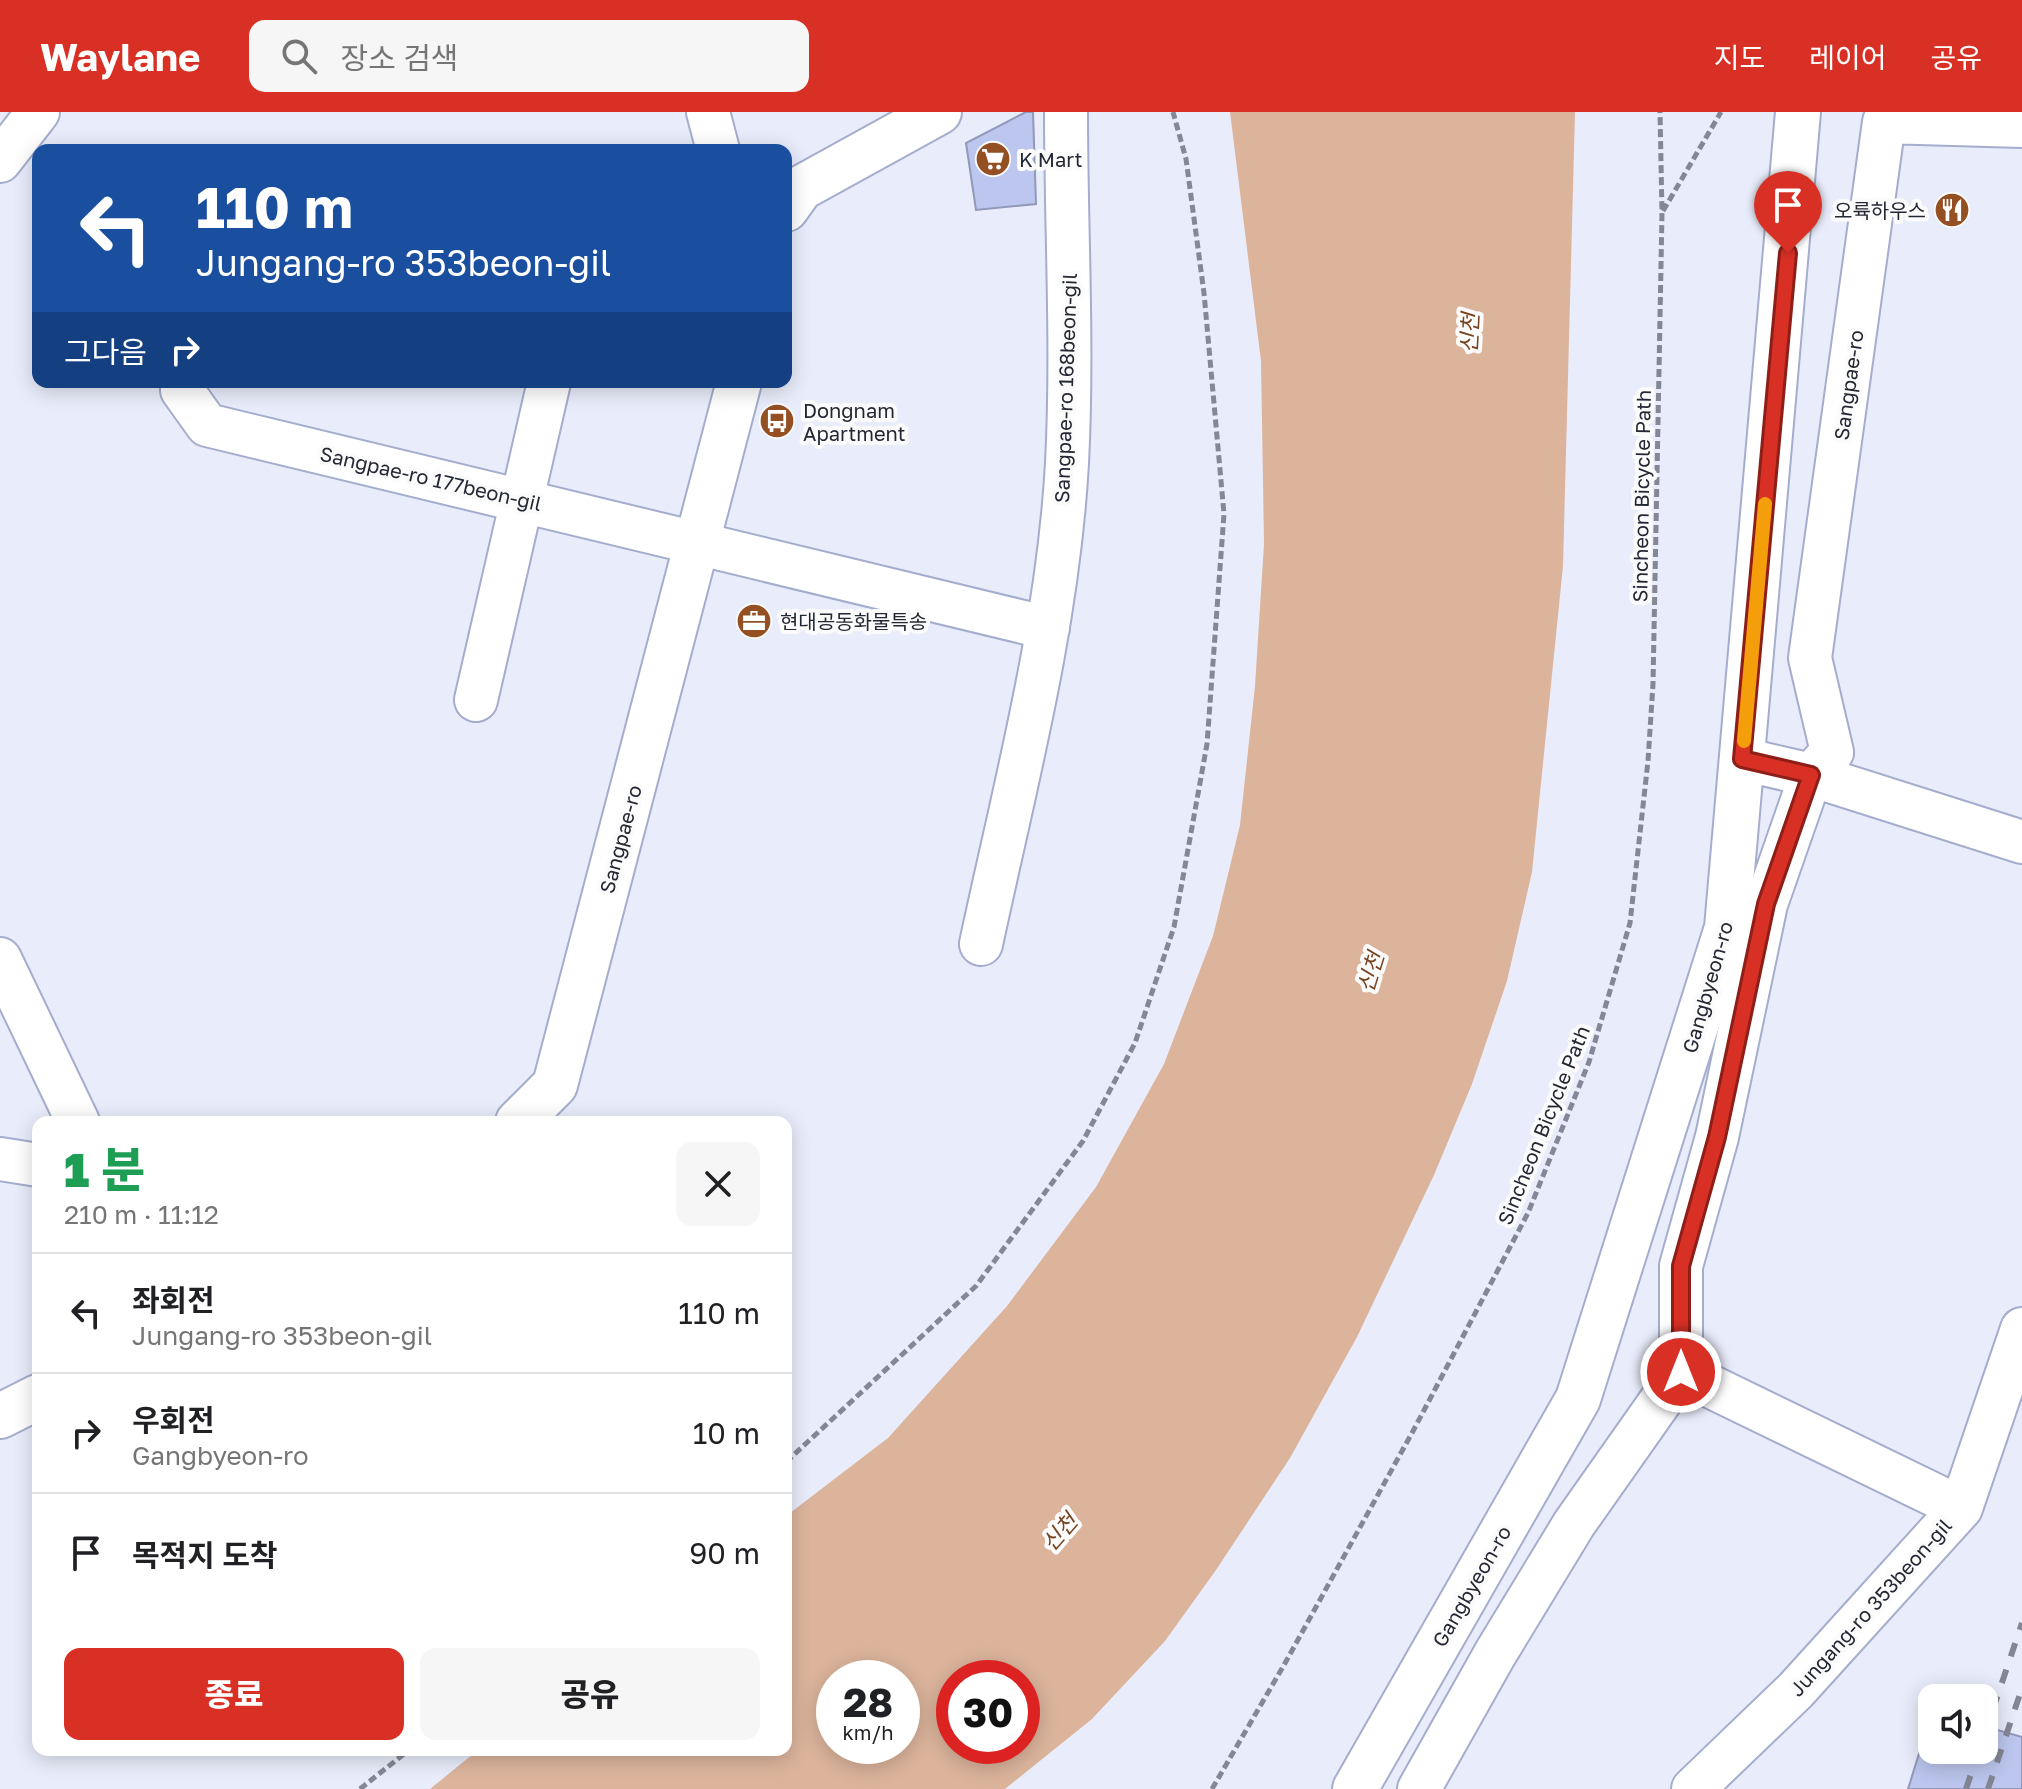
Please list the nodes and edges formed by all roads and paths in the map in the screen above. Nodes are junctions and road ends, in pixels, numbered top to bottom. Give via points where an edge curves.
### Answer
1 (38, 112) edge
2 (708, 112) edge
3 (939, 112) edge
4 (1066, 112) edge
5 (1173, 112) edge
6 (1660, 112) edge
7 (1721, 112) edge
8 (1798, 112) edge
9 (2022, 126) edge
10 (716, 144) edge
11 (0, 161) edge
12 (792, 201) edge
13 (1662, 213) junction
14 (184, 388) edge
15 (548, 388) edge
16 (737, 388) edge
17 (522, 500) junction
18 (697, 542) junction
19 (1048, 628) junction
20 (476, 700) dead end
21 (1742, 759) junction
22 (1811, 775) junction
23 (2022, 842) edge
24 (981, 944) dead end
25 (0, 959) edge
26 (75, 1116) edge
27 (524, 1116) edge
28 (0, 1159) edge
29 (32, 1164) edge
30 (2022, 1329) edge
31 (1681, 1372) junction
32 (32, 1400) edge
33 (0, 1416) edge
34 (792, 1456) edge
35 (1961, 1508) junction
36 (401, 1756) edge
37 (360, 1789) edge
38 (1212, 1789) edge
39 (1355, 1789) edge
40 (1419, 1789) edge
41 (1693, 1789) edge

1 - 11 street
2 - 10 street
3 - 12 main road via 801,188
4 - 19 street, Sangpae-ro 168beon-gil via 1067,464
5 - 34 path via 1186,159 1204,293 1224,514 1207,744 1174,927 1135,1043 1083,1141 976,1286
6 - 13 path, Sincheon Bicycle Path
7 - 13 path
8 - 21 main road, Gangbyeon-ro
9 - 22 street, Sangpae-ro via 1884,122 1810,658 1832,752
13 - 38 path, Sincheon Bicycle Path via 1653,684 1630,923 1589,1062 1528,1213 1405,1447
14 - 17 street, Sangpae-ro 177beon-gil via 207,425
15 - 17 street
16 - 18 main road, Sangpae-ro
17 - 18 street, Sangpae-ro 177beon-gil
17 - 20 street
18 - 19 street
18 - 27 main road, Sangpae-ro via 555,1085
19 - 24 street, Sangpae-ro 168beon-gil
21 - 22 street
21 - 39 main road, Gangbyeon-ro via 1727,928 1578,1399
22 - 23 street
22 - 31 street via 1766,904 1717,1137 1681,1266
25 - 26 street
28 - 29 street
30 - 35 street
31 - 35 street, Jungang-ro 353beon-gil
31 - 40 street via 1574,1524
32 - 33 main road
35 - 41 street, Jungang-ro 353beon-gil via 1796,1690
36 - 37 path

